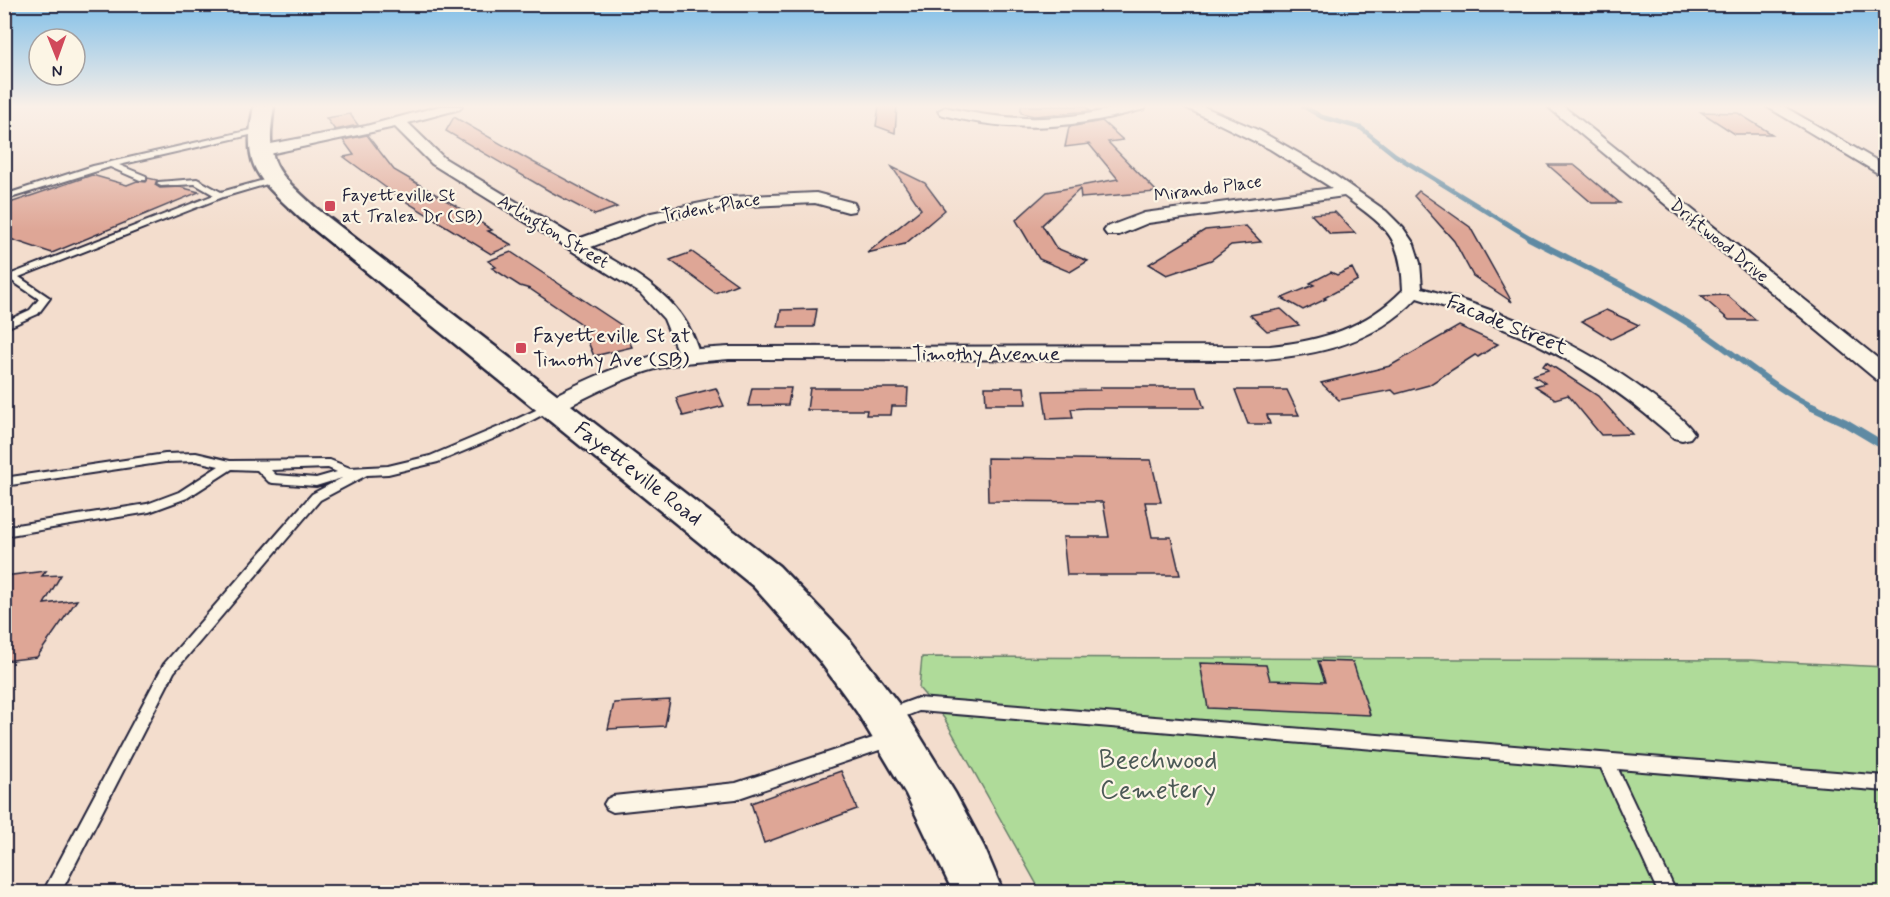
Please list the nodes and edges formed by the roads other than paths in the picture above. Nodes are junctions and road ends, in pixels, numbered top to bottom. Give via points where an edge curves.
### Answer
1 (213, 148) edge
2 (261, 148) edge
3 (425, 148) edge
4 (1281, 148) edge
5 (1605, 148) edge
6 (1844, 148) edge
7 (112, 165) junction
8 (1886, 173) edge
9 (143, 178) dead end
10 (271, 180) junction
11 (161, 184) dead end
12 (1346, 191) junction
13 (220, 195) junction
14 (4, 198) edge
15 (848, 207) dead end
16 (1113, 231) dead end
17 (578, 245) junction
18 (1413, 291) junction
19 (4, 326) edge
20 (689, 356) junction
21 (1886, 376) edge
22 (551, 406) junction
23 (1682, 433) dead end
24 (230, 465) junction
25 (355, 473) junction
26 (4, 482) edge
27 (4, 532) edge
28 (891, 727) junction
29 (1606, 761) junction
30 (1886, 784) edge
31 (613, 804) dead end
32 (52, 892) edge
33 (978, 892) edge
34 (1667, 892) edge

1 - 7 lane
2 - 10 main road, Fayetteville Road
3 - 17 street, Arlington Street via 438,161
4 - 12 street
5 - 21 street, Driftwood Drive
6 - 8 street
7 - 9 lane
7 - 14 lane
10 - 13 lane
10 - 22 main road, Fayetteville Road
11 - 13 lane via 197,181
12 - 16 street, Mirando Place via 1144,218
12 - 18 street via 1387,220 1401,237 1411,263
13 - 19 lane via 12,277 45,298 34,312
15 - 17 street, Trident Place via 800,197 731,202 657,218
17 - 20 street, Arlington Street via 658,299 685,338
18 - 20 street, Timothy Avenue via 1394,310 1358,333 1313,347 1273,353
18 - 23 street, Facade Street via 1474,308 1562,345 1623,384
20 - 22 street, Timothy Avenue via 631,370
22 - 25 lane via 434,459
22 - 28 main road, Fayetteville Road via 766,576 853,673
24 - 25 lane via 260,466 273,479 316,482
24 - 26 lane via 196,457 165,458
24 - 27 lane via 183,495 150,508
25 - 32 lane via 316,497 169,668
28 - 29 lane via 918,704
28 - 31 lane via 736,791
28 - 33 main road, Fayetteville Road
29 - 30 lane
29 - 34 lane

